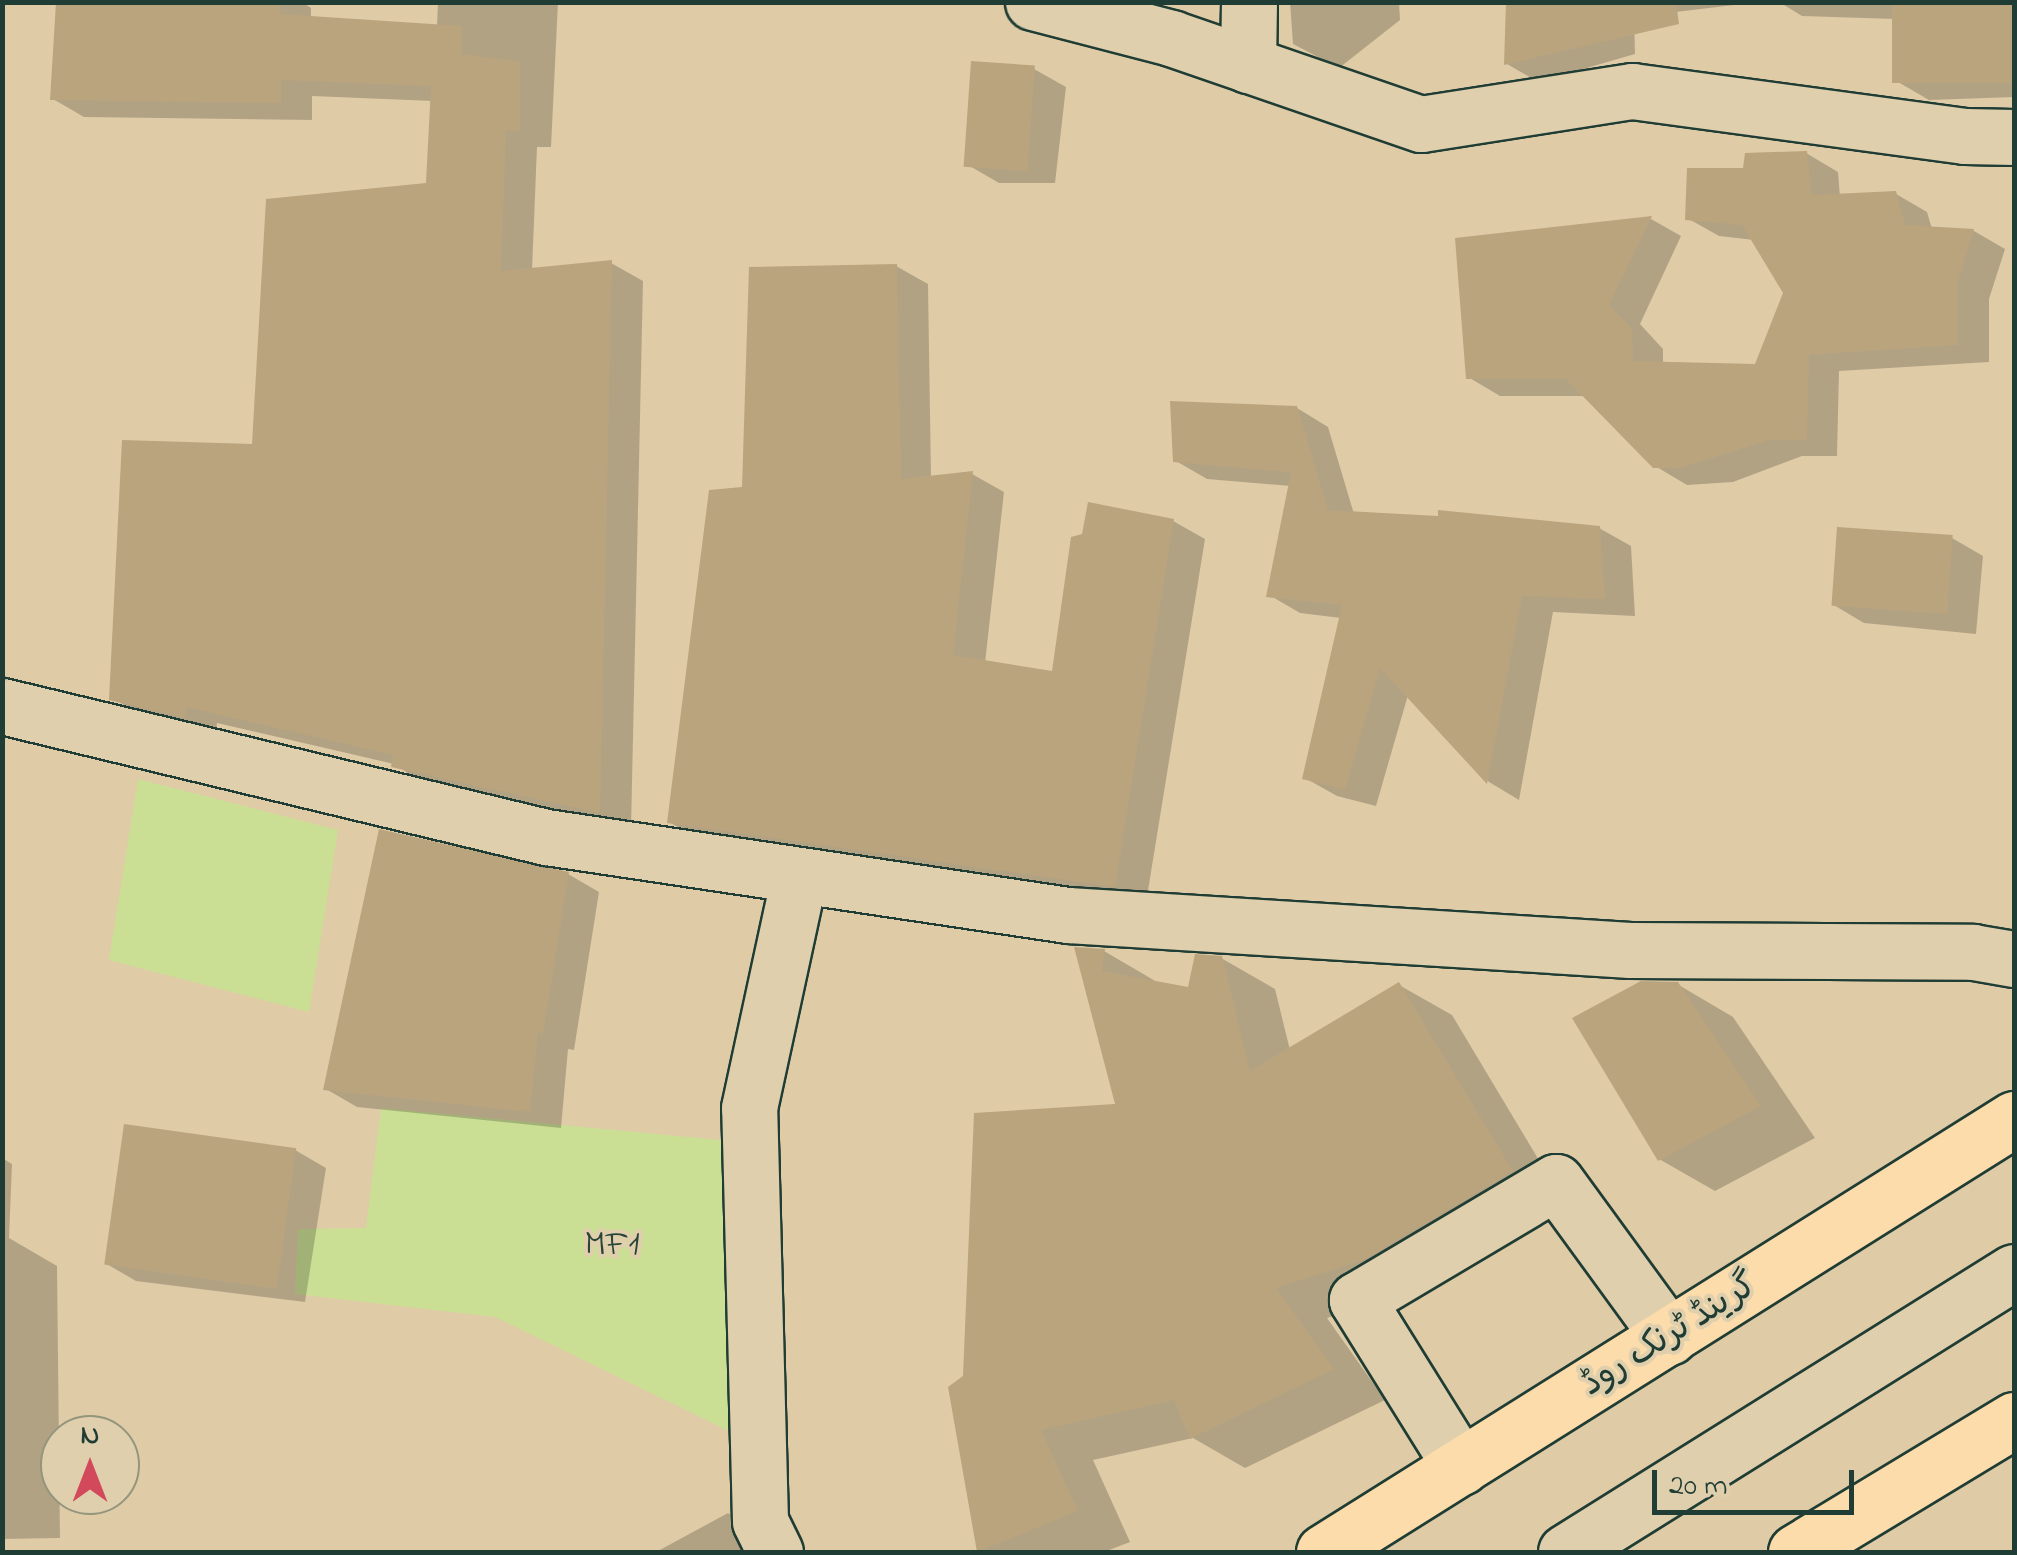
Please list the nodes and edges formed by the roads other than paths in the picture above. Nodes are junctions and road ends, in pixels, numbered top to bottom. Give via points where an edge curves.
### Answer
1 (1033, 2) edge
2 (1249, 2) edge
3 (1248, 65) junction
4 (2014, 137) edge
5 (2, 706) edge
6 (799, 876) junction
7 (2014, 959) edge
8 (2014, 1119) edge
9 (2014, 1272) edge
10 (1669, 1337) junction
11 (2014, 1420) edge
12 (1461, 1467) junction
13 (775, 1552) edge
14 (1324, 1552) edge
15 (1566, 1552) edge
16 (1796, 1552) edge

1 - 3 street
2 - 3 street
3 - 4 street via 1420,124 1632,91
5 - 6 street via 546,837
6 - 7 street via 1068,915 1630,950 1972,952
6 - 13 street via 749,1108 760,1521
8 - 10 highway, گرینڈ ٹرنک روڈ
9 - 15 street
10 - 12 highway, گرینڈ ٹرنک روڈ
10 - 12 street via 1556,1182 1357,1300
11 - 16 highway
12 - 14 highway, گرینڈ ٹرنک روڈ

